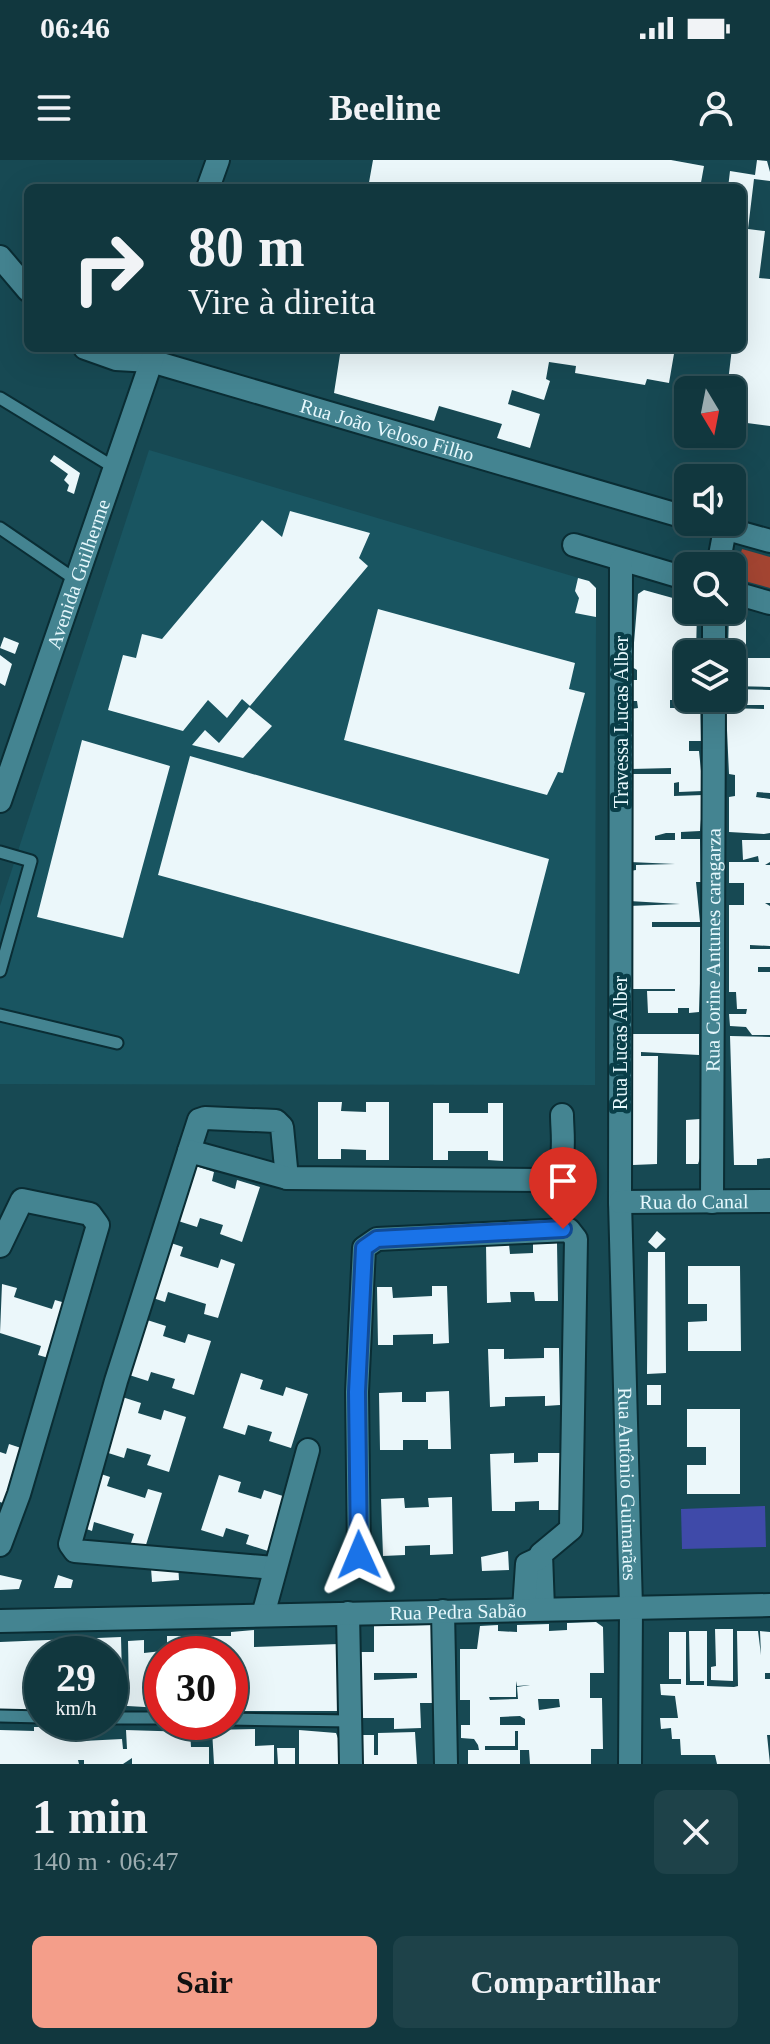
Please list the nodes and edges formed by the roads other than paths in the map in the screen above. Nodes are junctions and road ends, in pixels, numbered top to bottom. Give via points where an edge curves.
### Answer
1 (218, 160) edge
2 (209, 184) edge
3 (0, 257) edge
4 (24, 285) edge
5 (96, 352) edge
6 (154, 354) edge
7 (0, 398) edge
8 (115, 468) junction
9 (674, 514) edge
10 (0, 528) edge
11 (746, 535) edge
12 (770, 541) edge
13 (574, 545) dead end
14 (621, 560) junction
15 (674, 575) edge
16 (76, 580) junction
17 (746, 596) edge
18 (770, 603) edge
19 (714, 712) edge
20 (0, 801) edge
21 (0, 852) edge
22 (621, 884) joint
23 (0, 971) edge
24 (0, 1015) edge
25 (117, 1043) dead end
26 (562, 1115) dead end
27 (189, 1151) junction
28 (287, 1178) junction
29 (770, 1201) edge
30 (620, 1202) junction
31 (712, 1202) junction
32 (0, 1246) edge
33 (308, 1450) dead end
34 (0, 1545) edge
35 (359, 1555) dead end
36 (274, 1568) junction
37 (770, 1605) edge
38 (631, 1607) junction
39 (534, 1609) junction
40 (443, 1611) junction
41 (348, 1613) junction
42 (263, 1615) junction
43 (0, 1621) edge
44 (0, 1716) edge
45 (24, 1717) edge
46 (248, 1719) edge
47 (349, 1721) junction
48 (351, 1764) edge
49 (446, 1764) edge
50 (630, 1764) edge

1 - 2 street
3 - 4 street
5 - 6 street, Rua João Veloso Filho via 116,359
6 - 8 street, Avenida Guilherme
6 - 9 street, Rua João Veloso Filho
7 - 8 lane
8 - 16 street, Avenida Guilherme
10 - 16 lane
11 - 12 street
13 - 14 street
14 - 15 street
14 - 22 street, Travessa Lucas Alber
16 - 20 street, Avenida Guilherme
17 - 18 street
19 - 31 street, Rua Corine Antunes caragarza
21 - 23 lane via 31,861
22 - 30 street, Rua Lucas Alber
24 - 25 lane
26 - 28 street via 561,1166 548,1178
27 - 28 street
27 - 28 street via 199,1120 276,1121 282,1127
27 - 36 street via 70,1544 75,1551
29 - 31 street, Rua do Canal
30 - 31 street, Rua do Canal
30 - 38 street, Rua Antônio Guimarães
32 - 34 street via 17,1204 25,1199 90,1214 99,1230
33 - 36 street
35 - 39 street via 357,1392 364,1248 377,1239 573,1232 571,1529 540,1558
36 - 42 street
37 - 38 street, Rua Pedra Sabão
38 - 39 street, Rua Pedra Sabão
38 - 50 street, Rua Antônio Guimarães
39 - 40 street, Rua Pedra Sabão
40 - 41 street, Rua Pedra Sabão
40 - 49 street
41 - 42 street, Rua Pedra Sabão
41 - 47 street
42 - 43 street, Rua Pedra Sabão
44 - 45 lane
46 - 47 lane
47 - 48 street

